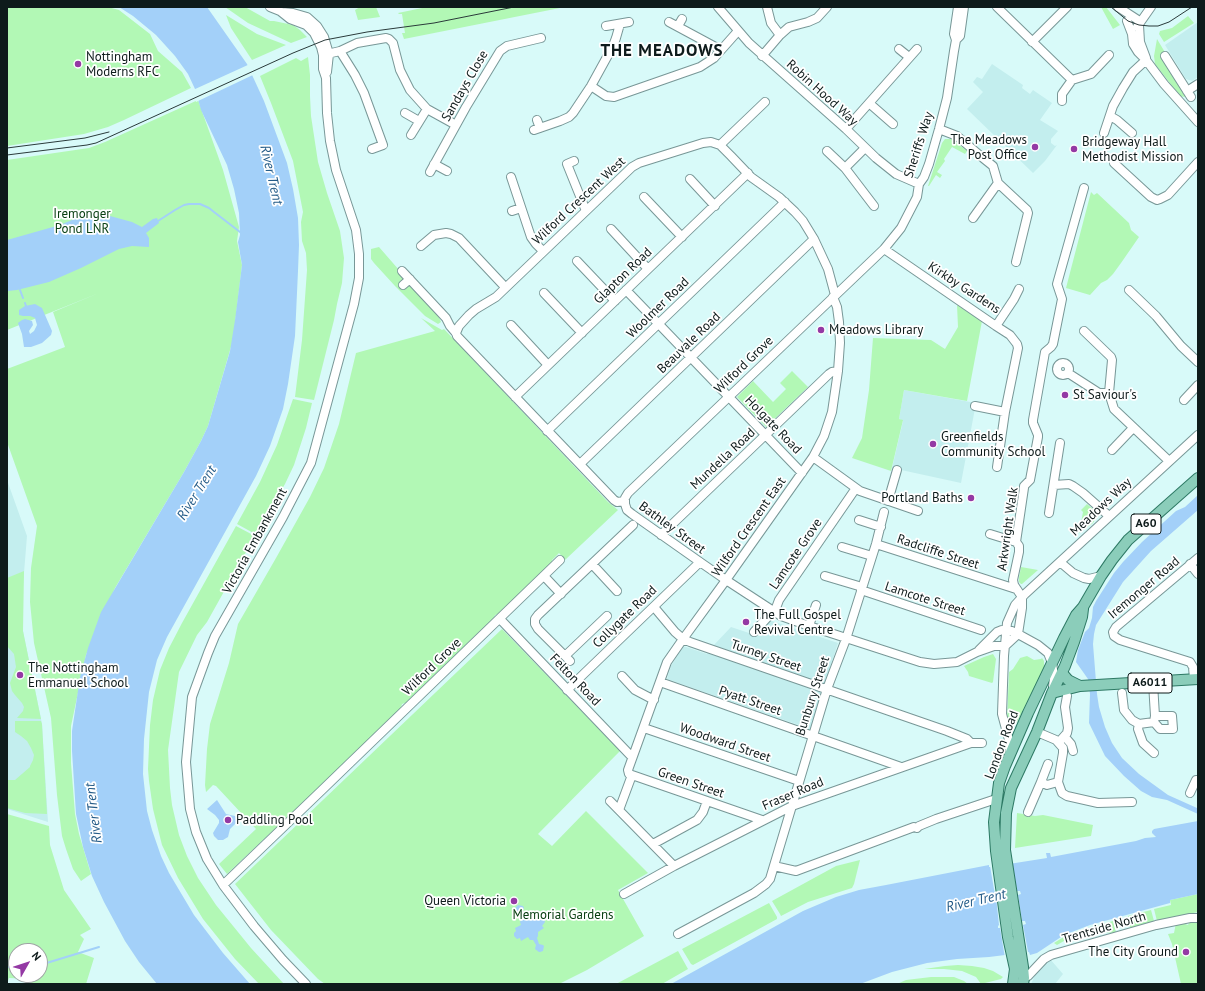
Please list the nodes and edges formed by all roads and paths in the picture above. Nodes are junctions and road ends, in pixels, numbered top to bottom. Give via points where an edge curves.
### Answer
1 (270, 7) edge
2 (718, 7) edge
3 (766, 7) edge
4 (827, 7) edge
5 (958, 7) edge
6 (964, 7) edge
7 (997, 7) edge
8 (1067, 7) edge
9 (1111, 7) edge
10 (1118, 7) edge
11 (1149, 10) edge
12 (1127, 21) junction
13 (629, 22) dead end
14 (669, 22) dead end
15 (1138, 22) junction
16 (620, 24) junction
17 (606, 26) dead end
18 (738, 31) junction
19 (1132, 34) junction
20 (780, 35) junction
21 (535, 37) dead end
22 (955, 42) junction
23 (1032, 42) junction
24 (899, 49) dead end
25 (917, 49) dead end
26 (721, 50) junction
27 (340, 51) junction
28 (326, 54) junction
29 (762, 56) junction
30 (1109, 56) dead end
31 (1165, 56) dead end
32 (909, 57) junction
33 (1146, 60) junction
34 (1072, 80) junction
35 (1198, 84) edge
36 (590, 86) junction
37 (1062, 101) dead end
38 (765, 102) dead end
39 (869, 103) junction
40 (428, 109) junction
41 (404, 113) dead end
42 (1110, 116) junction
43 (419, 121) junction
44 (1198, 122) edge
45 (893, 124) dead end
46 (456, 125) junction
47 (537, 126) dead end
48 (939, 129) junction
49 (846, 130) junction
50 (1105, 130) dead end
51 (1132, 133) dead end
52 (412, 135) dead end
53 (383, 145) junction
54 (720, 145) junction
55 (865, 148) junction
56 (372, 149) dead end
57 (827, 151) dead end
58 (386, 154) dead end
59 (574, 161) dead end
60 (1198, 162) edge
61 (1114, 163) dead end
62 (434, 164) junction
63 (845, 168) junction
64 (447, 171) dead end
65 (430, 172) dead end
66 (748, 174) junction
67 (511, 177) dead end
68 (690, 179) dead end
69 (998, 183) junction
70 (919, 184) junction
71 (1084, 188) dead end
72 (644, 197) dead end
73 (785, 202) junction
74 (715, 206) junction
75 (874, 206) dead end
76 (521, 208) junction
77 (512, 211) dead end
78 (586, 211) junction
79 (973, 218) dead end
80 (611, 229) dead end
81 (682, 237) junction
82 (814, 239) junction
83 (421, 246) dead end
84 (884, 249) junction
85 (543, 252) junction
86 (577, 261) dead end
87 (1016, 262) dead end
88 (648, 269) junction
89 (402, 270) dead end
90 (410, 279) junction
91 (403, 285) dead end
92 (506, 287) junction
93 (1019, 288) dead end
94 (626, 290) junction
95 (1129, 290) dead end
96 (544, 293) dead end
97 (834, 296) junction
98 (615, 301) junction
99 (659, 324) junction
100 (510, 326) dead end
101 (996, 326) junction
102 (456, 332) junction
103 (582, 333) junction
104 (1090, 333) dead end
105 (691, 358) junction
106 (1198, 362) edge
107 (548, 365) junction
108 (838, 372) junction
109 (1068, 373) dead end
110 (1198, 385) edge
111 (1109, 393) junction
112 (1184, 395) dead end
113 (728, 396) junction
114 (515, 397) junction
115 (975, 406) dead end
116 (1005, 412) junction
117 (1133, 428) junction
118 (547, 431) junction
119 (1198, 435) edge
120 (765, 436) junction
121 (1060, 443) dead end
122 (1117, 448) dead end
123 (813, 457) junction
124 (1169, 461) junction
125 (580, 464) junction
126 (996, 467) dead end
127 (897, 470) dead end
128 (802, 473) junction
129 (1198, 478) edge
130 (1054, 485) junction
131 (856, 488) junction
132 (625, 501) junction
133 (888, 501) junction
134 (918, 511) dead end
135 (884, 512) dead end
136 (1049, 513) dead end
137 (1108, 516) junction
138 (859, 520) dead end
139 (633, 524) dead end
140 (881, 528) junction
141 (990, 534) dead end
142 (661, 535) junction
143 (1016, 542) junction
144 (876, 544) junction
145 (842, 547) dead end
146 (872, 556) junction
147 (1198, 558) edge
148 (560, 560) dead end
149 (700, 562) junction
150 (1060, 562) junction
151 (592, 564) junction
152 (1190, 564) junction
153 (1198, 574) edge
154 (544, 576) junction
155 (825, 576) dead end
156 (1101, 576) junction
157 (726, 580) junction
158 (862, 589) junction
159 (1016, 589) junction
160 (617, 591) dead end
161 (561, 594) junction
162 (1022, 597) junction
163 (816, 605) dead end
164 (654, 607) junction
165 (1083, 607) junction
166 (774, 611) junction
167 (607, 616) dead end
168 (500, 619) junction
169 (809, 626) junction
170 (981, 630) dead end
171 (1006, 630) junction
172 (754, 632) dead end
173 (1018, 634) junction
174 (683, 639) junction
175 (846, 639) junction
176 (1002, 646) junction
177 (977, 652) junction
178 (1052, 663) junction
179 (1062, 673) junction
180 (622, 676) dead end
181 (1196, 679) edge
182 (660, 682) junction
183 (1153, 683) junction
184 (1080, 686) junction
185 (828, 689) junction
186 (567, 690) junction
187 (1052, 693) junction
188 (1122, 693) dead end
189 (1067, 696) dead end
190 (654, 700) junction
191 (1138, 724) junction
192 (644, 728) junction
193 (1036, 734) junction
194 (813, 736) junction
195 (1062, 739) junction
196 (971, 743) junction
197 (982, 743) dead end
198 (1010, 747) junction
199 (1074, 751) dead end
200 (1154, 752) dead end
201 (632, 757) junction
202 (1048, 764) dead end
203 (901, 767) junction
204 (632, 775) junction
205 (1198, 780) edge
206 (799, 781) junction
207 (1041, 782) junction
208 (1058, 782) junction
209 (1190, 793) dead end
210 (997, 800) junction
211 (610, 801) dead end
212 (707, 801) junction
213 (1132, 802) dead end
214 (792, 806) junction
215 (619, 810) junction
216 (1028, 812) dead end
217 (762, 820) junction
218 (653, 844) junction
219 (1001, 850) junction
220 (674, 866) junction
221 (774, 866) junction
222 (223, 885) junction
223 (624, 894) dead end
224 (1198, 918) edge
225 (678, 934) dead end
226 (1019, 968) junction
227 (1023, 981) edge
228 (306, 984) edge
229 (1014, 984) edge

1 - 28 street, Victoria Embankment via 301,15 313,22 324,36
2 - 18 street, Robin Hood Way
3 - 20 street via 771,23
4 - 20 street via 816,18 789,27
5 - 22 street, Sheriffs Way
6 - 22 street, Sheriffs Way via 960,36
7 - 23 street
8 - 23 street
9 - 12 street
10 - 15 street
11 - 15 street
12 - 15 street via 1135,26
12 - 19 street
13 - 16 street
14 - 26 street via 680,23
15 - 19 street
15 - 33 street via 1140,42
16 - 17 street
16 - 36 street via 613,46
18 - 26 street
18 - 29 street, Robin Hood Way
19 - 33 street via 1135,47
20 - 29 street
21 - 46 street, Sandays Close via 501,49
22 - 48 street, Sheriffs Way via 947,98
23 - 34 street
24 - 32 street
25 - 32 street
26 - 36 street via 700,67 614,97 606,96
27 - 28 street
27 - 40 street via 357,43 389,39 393,43 400,70 410,90
27 - 53 street via 364,93
28 - 222 street, Victoria Embankment via 326,65 323,69 326,77 330,141 336,170 356,230 359,278 311,463 216,636 192,697 186,762 190,809 196,832
29 - 49 street, Robin Hood Way
30 - 34 street via 1091,74
31 - 35 street via 1189,94
32 - 39 street
33 - 42 street via 1133,72 1116,100
33 - 44 street
34 - 37 street via 1062,94
36 - 47 street via 572,114 560,121
38 - 54 street
39 - 45 street
39 - 49 street
40 - 43 street
40 - 46 street
41 - 43 street
42 - 50 street
42 - 51 street
43 - 52 street
46 - 62 street, Sandays Close
48 - 69 street via 957,136 993,166
48 - 70 street, Sheriffs Way via 929,164
49 - 55 street, Robin Hood Way
53 - 56 street
53 - 58 street
54 - 66 street
54 - 78 street, Wilford Crescent West via 703,143 635,165
55 - 63 street
55 - 70 street, Robin Hood Way via 896,174
57 - 63 street
59 - 78 street via 567,164
60 - 61 street via 1168,195 1157,200 1151,197 1125,168
62 - 64 street
62 - 65 street, Sandays Close
63 - 75 street
66 - 73 street
66 - 74 street, Glapton Road
67 - 76 street
68 - 74 street
69 - 79 street
69 - 87 street via 1028,213
70 - 84 street, Sheriffs Way via 917,197 906,219
71 - 143 street, Arkwright Walk via 1072,221 1057,284 1062,299 1061,306 1053,344 1045,352 1033,424 1038,437 1030,480 1024,486
72 - 81 street
73 - 82 street via 803,221
73 - 99 street, Woolmer Road
74 - 81 street, Glapton Road
76 - 77 street
76 - 85 street via 531,237
78 - 85 street, Wilford Crescent West
80 - 88 street
81 - 88 street, Glapton Road
82 - 97 street via 828,269
82 - 105 street, Beauvale Road
83 - 92 street via 434,235 451,234 459,238
84 - 97 street, Wilford Grove
84 - 101 street, Kirkby Gardens
85 - 92 street, Wilford Crescent West
86 - 98 street
88 - 94 street, Glapton Road
89 - 90 street, Bathley Street
90 - 91 street
90 - 102 street, Bathley Street
92 - 102 street, Wilford Crescent West via 469,315
93 - 101 street, Kirkby Gardens
94 - 98 street, Glapton Road
94 - 99 street, Holgate Road
95 - 106 street
96 - 103 street
97 - 108 street, Wilford Crescent East via 839,322
97 - 113 street, Wilford Grove
98 - 103 street, Glapton Road
99 - 105 street, Holgate Road
99 - 118 street, Woolmer Road
100 - 107 street
101 - 116 street via 1010,335 1018,348
102 - 114 street, Bathley Street
103 - 107 street, Glapton Road
104 - 111 street via 1112,360
105 - 113 street, Holgate Road
105 - 125 street, Beauvale Road
107 - 114 street, Glapton Road
108 - 120 street, Mundella Road via 829,374
108 - 123 street, Wilford Crescent East via 830,422
109 - 111 street via 1099,393
110 - 112 street
111 - 117 street via 1114,409
113 - 120 street, Holgate Road
113 - 132 street, Wilford Grove via 628,493
114 - 118 street, Bathley Street
115 - 116 street
116 - 126 street
117 - 122 street
117 - 124 street
118 - 125 street, Bathley Street
119 - 124 street, Meadows Way
120 - 128 street, Holgate Road
120 - 142 street, Mundella Road
121 - 130 street
123 - 128 street, Wilford Crescent East
123 - 131 street
124 - 137 street, Meadows Way
125 - 132 street, Bathley Street via 614,500
127 - 133 street
128 - 157 street, Wilford Crescent East
129 - 156 main road, London Road / A60 via 1128,540
130 - 136 street
130 - 137 street via 1073,486
131 - 133 street
131 - 166 street, Lamcote Grove
132 - 142 street, Bathley Street via 632,514
133 - 134 street
135 - 140 street, Bunbury Street
137 - 150 street, Meadows Way
138 - 140 street
139 - 151 street
140 - 144 street, Bunbury Street
141 - 143 street
142 - 149 street, Bathley Street
143 - 159 street, Arkwright Walk via 1019,552 1013,580
144 - 146 street, Bunbury Street
144 - 159 street, Radcliffe Street
145 - 146 street
146 - 158 street, Bunbury Street
147 - 152 street, Iremonger Road
148 - 154 street, Wilford Grove
149 - 157 street, Bathley Street
149 - 164 street, Collygate Road
150 - 156 street via 1084,578
150 - 162 street, Meadows Way
151 - 160 street
151 - 161 street
152 - 153 street
152 - 181 street, Iremonger Road via 1113,632 1120,640 1190,662
154 - 161 street
154 - 168 street, Wilford Grove
155 - 158 street, Lamcote Street
156 - 165 main road, London Road / A60
157 - 166 street, Bathley Street
157 - 174 street, Wilford Crescent East
158 - 170 street, Lamcote Street
158 - 175 street, Bunbury Street
159 - 162 street, Arkwright Walk
161 - 167 street via 538,615 535,622 538,629 568,659
162 - 171 street, Meadows Way via 1010,613
162 - 173 street
163 - 169 street
164 - 174 street, Turney Street
164 - 186 street, Collygate Road
165 - 178 main road, London Road / A60 via 1076,615
165 - 179 main road, London Road / A60 via 1082,617
166 - 169 street, Bathley Street via 792,621
166 - 172 street, Lamcote Grove
168 - 186 street, Felton Road
168 - 222 street, Wilford Grove
169 - 175 street, Bathley Street
171 - 173 street
171 - 176 street, Meadows Way
171 - 177 street, Bathley Street via 997,632
173 - 176 street
173 - 178 street via 1043,648
174 - 182 street, Wilford Crescent East via 667,662
174 - 185 street, Turney Street
175 - 177 street, Bathley Street via 934,664 957,662
175 - 185 street, Bunbury Street
176 - 177 street, Bathley Street
176 - 198 street, Meadows Way via 1002,714
178 - 187 street, London Road
178 - 198 main road, London Road / A60
179 - 184 main road via 1068,680
179 - 187 main road, London Road / A60
180 - 190 street via 635,690
181 - 183 main road, A6011
182 - 190 street, Wilford Crescent East
182 - 194 street, Pyatt Street
183 - 184 main road, A6011
183 - 191 street via 1155,719
184 - 187 main road, A6011
185 - 194 street, Bunbury Street
185 - 196 street, Turney Street via 947,731
186 - 201 street, Felton Road
187 - 193 main road, London Road / A60
188 - 191 street via 1124,710
189 - 195 street via 1068,728
190 - 192 street, Wilford Crescent East
191 - 200 street via 1143,744
192 - 201 street, Wilford Crescent East
192 - 206 street, Woodward Street
193 - 195 street
193 - 198 main road via 1026,746 1016,750
193 - 219 main road, London Road / A60 via 1011,788
194 - 203 street, Pyatt Street
194 - 206 street, Bunbury Street
195 - 199 street via 1071,744
195 - 208 street via 1063,753
196 - 197 street, Fraser Road
196 - 203 street, Fraser Road
198 - 210 main road, London Road / A60
201 - 204 street via 628,770
202 - 207 street
203 - 214 street, Fraser Road
204 - 212 street, Green Street
204 - 215 street
205 - 209 street
206 - 214 street, Bunbury Street
207 - 208 street via 1048,785
207 - 216 street
208 - 213 street via 1062,793 1067,796 1098,802
210 - 219 main road, London Road / A60 via 994,822
210 - 221 street via 916,826 796,871
211 - 215 street
212 - 217 street, Green Street
212 - 218 street via 703,812 696,820
214 - 217 street, Fraser Road
214 - 221 street, Bunbury Street
215 - 218 street
217 - 220 street, Fraser Road
218 - 220 street
219 - 226 main road, London Road / A60
220 - 223 street, Fraser Road
221 - 225 street, Bunbury Street via 770,879 754,894
222 - 228 street, Victoria Embankment via 254,926
224 - 227 street, Trentside North via 1156,925 1051,955
226 - 227 main road, London Road / A60
226 - 229 main road, London Road / A60

